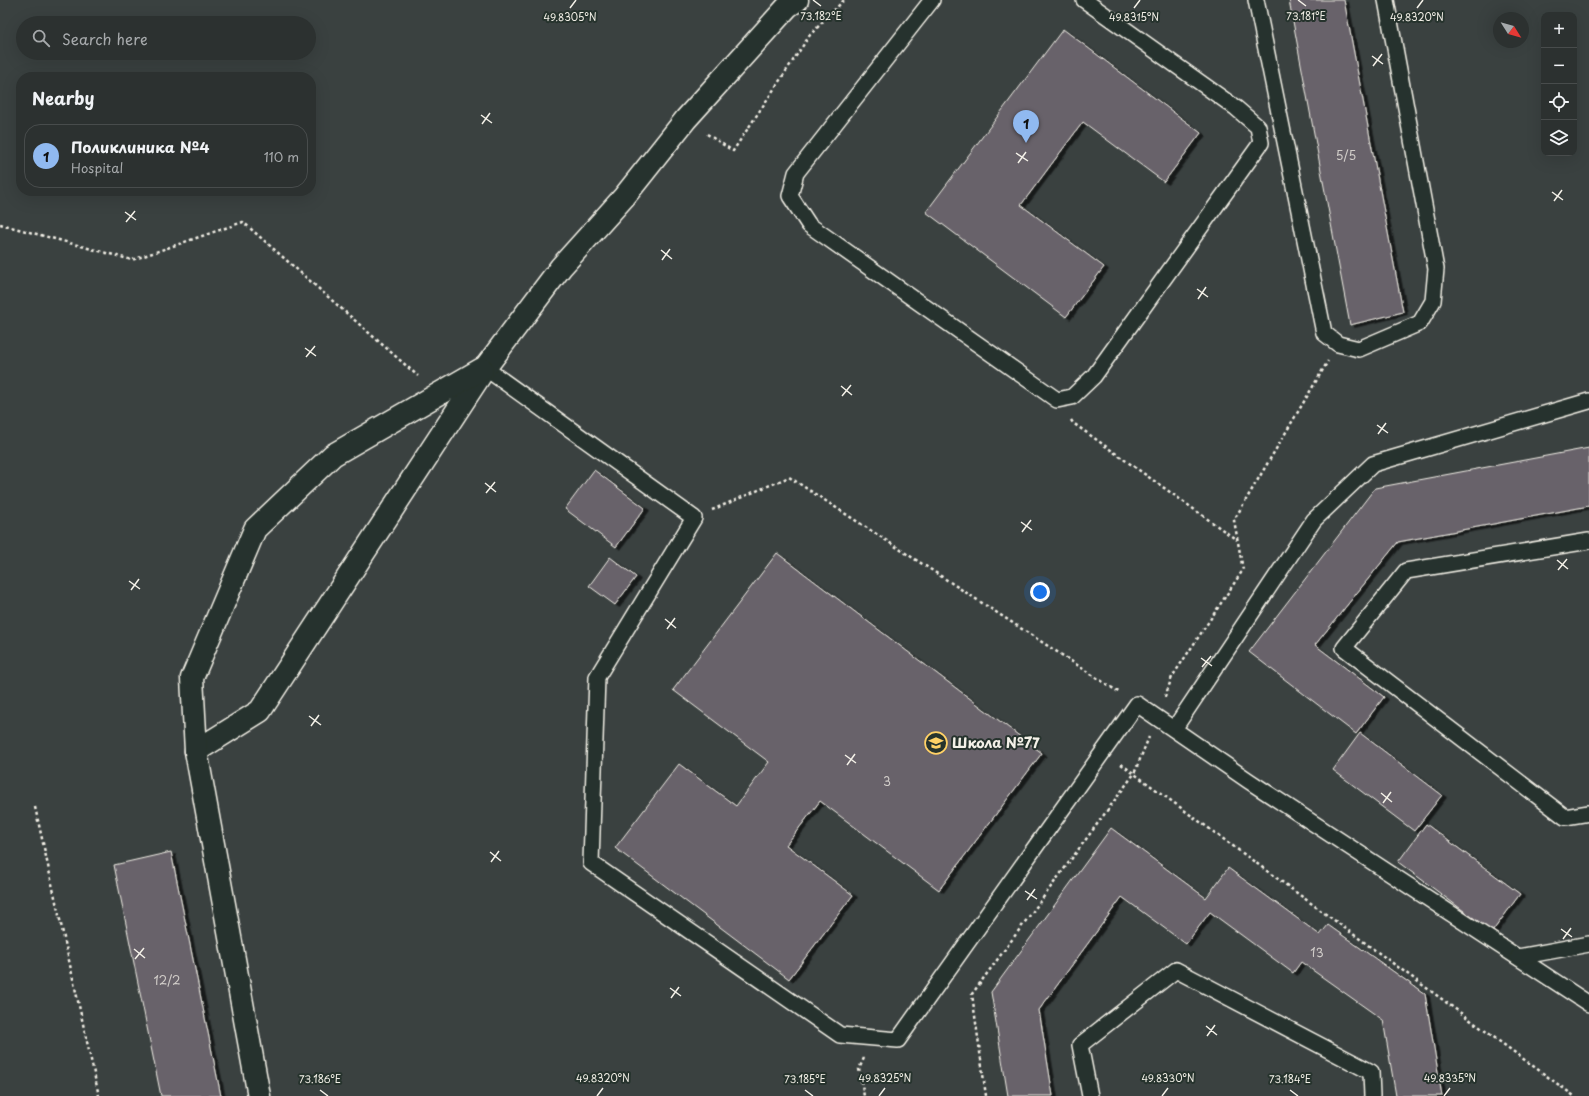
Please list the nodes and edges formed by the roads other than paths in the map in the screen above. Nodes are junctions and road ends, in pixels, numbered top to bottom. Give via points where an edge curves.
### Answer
1 (797, 0) edge
2 (932, 0) edge
3 (1084, 0) edge
4 (1256, 0) edge
5 (1386, 0) edge
6 (484, 368) junction
7 (1589, 401) edge
8 (1589, 541) edge
9 (1174, 730) junction
10 (196, 751) junction
11 (1589, 813) edge
12 (1589, 944) edge
13 (1518, 957) junction
14 (1589, 1004) edge
15 (259, 1096) edge
16 (1090, 1096) edge
17 (1372, 1096) edge

1 - 6 street via 788,6 686,119 624,197 560,267
2 - 3 lane via 796,172 790,196 809,225 1057,400 1072,397 1094,376 1261,143 1258,127 1236,108
4 - 5 lane via 1324,333 1338,344 1360,349 1420,323 1433,301 1436,269
6 - 9 lane via 694,518 597,677 591,862 840,1035 898,1040 1137,704
6 - 10 street via 260,711
6 - 10 street via 333,455 255,529 192,678
7 - 9 lane via 1373,464 1314,520
8 - 11 lane via 1406,571 1344,648 1565,817
9 - 13 lane
10 - 15 street
12 - 13 lane
13 - 14 lane
16 - 17 lane via 1080,1045 1176,970 1371,1072

